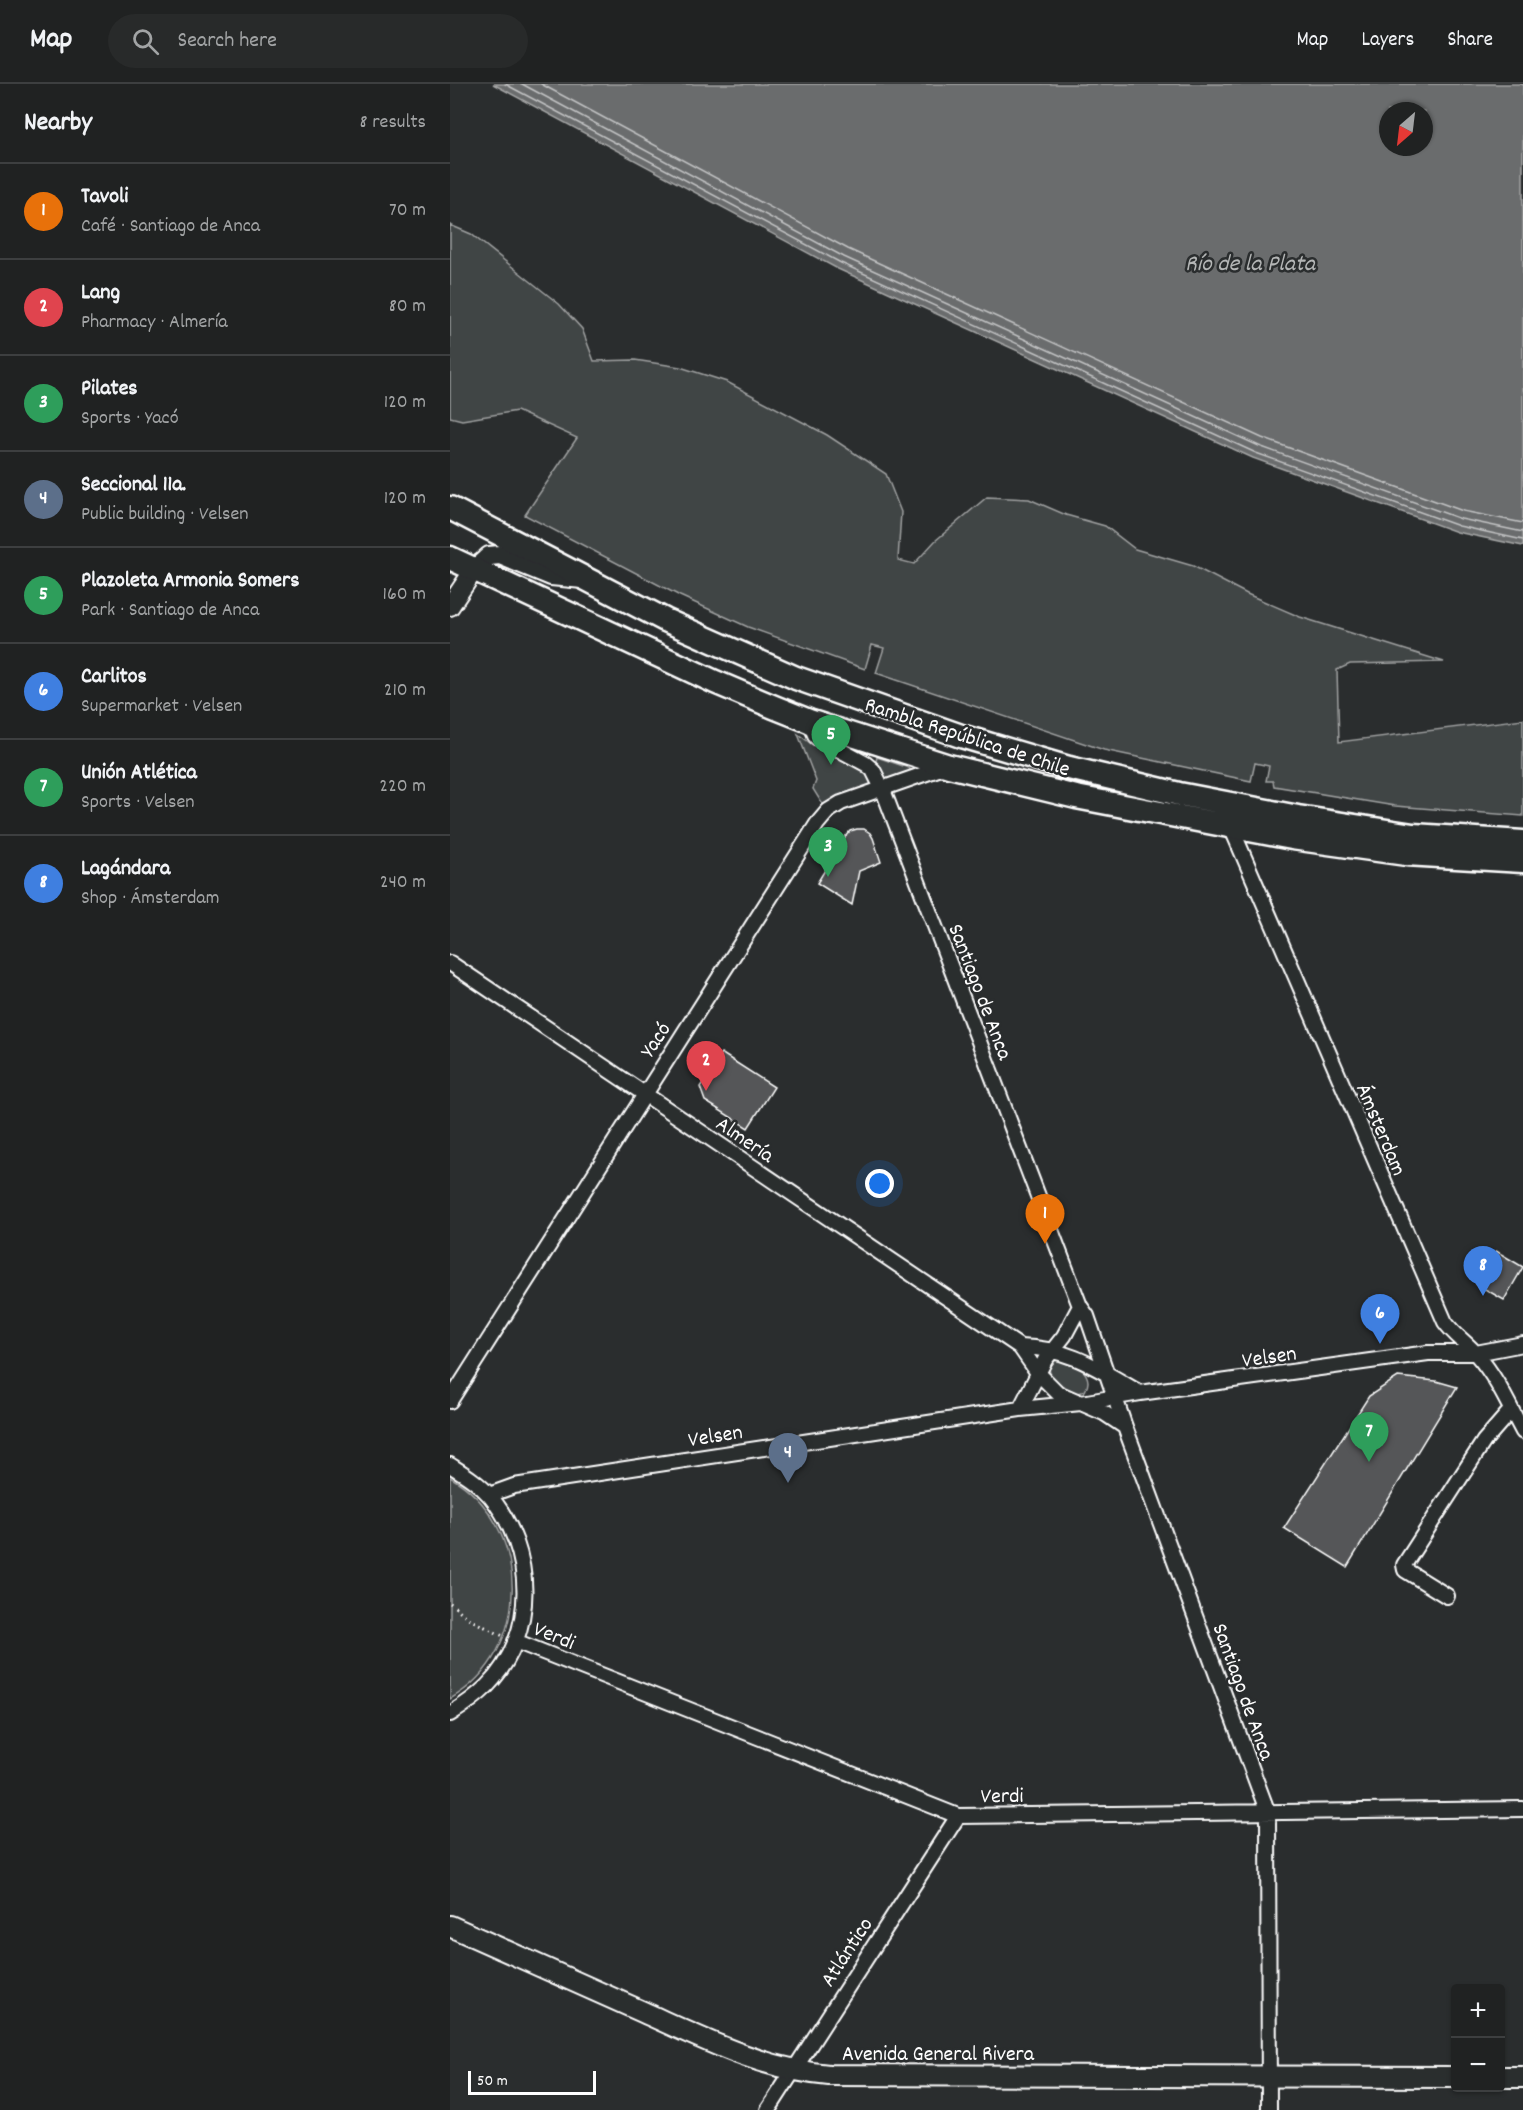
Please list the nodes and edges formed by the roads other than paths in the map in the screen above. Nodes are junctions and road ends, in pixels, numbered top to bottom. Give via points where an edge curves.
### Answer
1 (450, 508) edge
2 (450, 558) edge
3 (474, 570) junction
4 (585, 580) junction
5 (450, 606) edge
6 (809, 721) junction
7 (949, 766) junction
8 (883, 790) junction
9 (1231, 827) junction
10 (1523, 842) edge
11 (1523, 861) edge
12 (450, 963) edge
13 (644, 1094) junction
14 (1080, 1306) junction
15 (1523, 1344) edge
16 (1020, 1347) junction
17 (1052, 1349) junction
18 (1476, 1353) junction
19 (1038, 1373) junction
20 (1107, 1374) junction
21 (1140, 1393) junction
22 (1114, 1398) junction
23 (450, 1401) edge
24 (1081, 1404) junction
25 (1020, 1409) junction
26 (1511, 1410) junction
27 (1125, 1427) junction
28 (1523, 1432) edge
29 (450, 1465) edge
30 (489, 1495) junction
31 (1447, 1596) dead end
32 (515, 1641) junction
33 (450, 1714) edge
34 (1523, 1809) edge
35 (1268, 1813) junction
36 (958, 1816) junction
37 (450, 1926) edge
38 (793, 2071) junction
39 (1451, 2077) edge
40 (1505, 2077) edge
41 (1523, 2077) edge
42 (1268, 2078) junction
43 (768, 2110) edge
44 (1269, 2110) edge

1 - 4 main road, Rambla República de Chile
2 - 3 main road, Rambla República de Chile
3 - 4 street via 496,554 551,576
3 - 5 street
3 - 6 main road, Rambla República de Chile via 715,682
4 - 10 main road, Rambla República de Chile via 796,678 961,736 1069,768 1298,817 1413,835
6 - 7 main road, Rambla República de Chile
6 - 8 street, Santiago de Anca via 816,737 867,764
7 - 8 street, Yacó
7 - 9 main road, Rambla República de Chile
8 - 13 street, Yacó via 828,811
8 - 14 street, Santiago de Anca
9 - 11 main road, Rambla República de Chile via 1406,854
9 - 18 street, Ámsterdam via 1445,1322
12 - 13 street, Almería
13 - 16 street, Almería
13 - 23 street, Yacó
14 - 17 street
14 - 20 street, Santiago de Anca via 1088,1316
15 - 18 street, Velsen
16 - 17 street
16 - 19 street, Almería
17 - 19 street
17 - 20 street
18 - 21 street, Velsen via 1428,1353
18 - 26 street, Ámsterdam
19 - 24 street, Almería via 1058,1394
19 - 25 street
20 - 21 street
20 - 22 street, Santiago de Anca
21 - 22 street, Velsen
22 - 24 street, Velsen
22 - 27 street, Santiago de Anca
24 - 25 street, Velsen
24 - 27 street, Almería
25 - 30 street, Velsen via 514,1486
26 - 28 street, Ámsterdam
26 - 31 street via 1484,1441 1404,1565
27 - 35 street, Santiago de Anca
29 - 30 street, Verdi
30 - 32 street, Verdi via 516,1539 523,1564 523,1616
32 - 33 street, Verdi via 488,1685
32 - 36 street, Verdi
34 - 35 street, Verdi
35 - 36 street, Verdi
35 - 42 street, Santiago de Anca
36 - 38 street, Atlántico
37 - 38 main road, Avenida General Rivera via 714,2044
38 - 42 main road, Avenida General Rivera via 829,2075
38 - 43 street, Atlántico
39 - 42 main road, Avenida General Rivera
40 - 41 main road
42 - 44 street, Santiago de Anca

